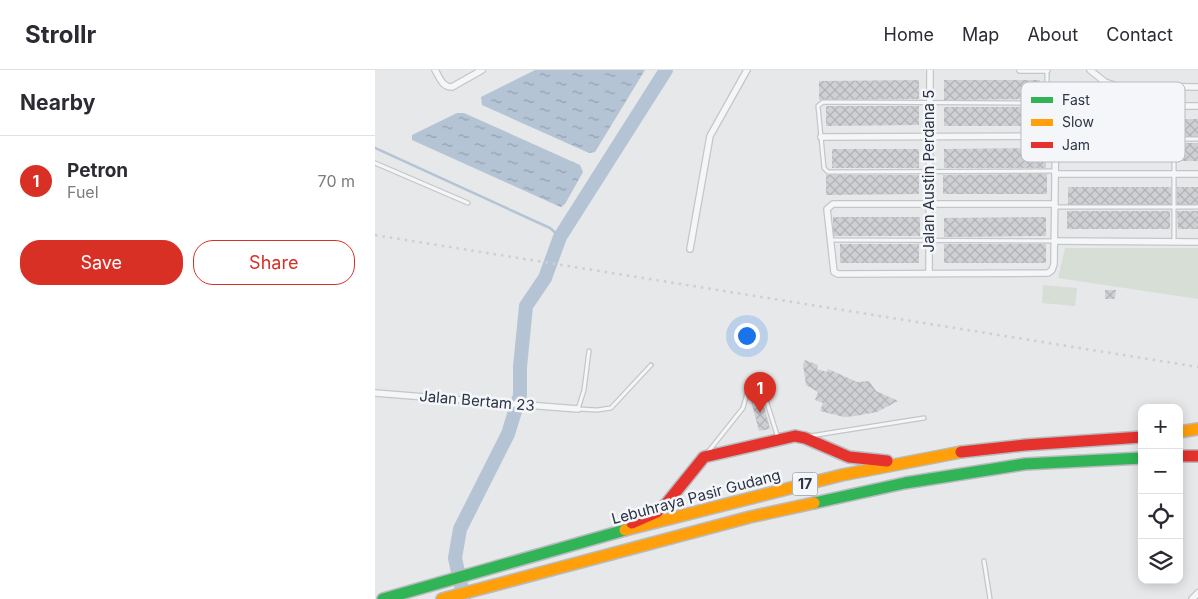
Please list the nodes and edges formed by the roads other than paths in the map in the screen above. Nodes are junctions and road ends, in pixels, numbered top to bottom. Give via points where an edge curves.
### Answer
1 (435, 70) edge
2 (482, 70) edge
3 (747, 70) edge
4 (929, 70) edge
5 (1020, 70) edge
6 (1047, 70) edge
7 (1091, 70) edge
8 (472, 72) edge
9 (1105, 82) edge
10 (1185, 87) edge
11 (1198, 87) edge
12 (1021, 102) edge
13 (929, 103) junction
14 (1185, 106) edge
15 (1198, 106) edge
16 (929, 136) junction
17 (821, 137) junction
18 (1021, 137) edge
19 (1185, 139) edge
20 (1198, 139) edge
21 (1055, 162) edge
22 (1174, 162) edge
23 (375, 163) edge
24 (930, 171) junction
25 (1055, 172) junction
26 (1174, 174) junction
27 (1198, 174) edge
28 (468, 202) dead end
29 (929, 205) junction
30 (1055, 206) junction
31 (1174, 207) junction
32 (1198, 207) edge
33 (830, 240) junction
34 (930, 240) junction
35 (1055, 241) junction
36 (1174, 242) junction
37 (1198, 242) edge
38 (690, 249) dead end
39 (929, 273) junction
40 (589, 350) dead end
41 (651, 365) dead end
42 (375, 393) edge
43 (578, 409) junction
44 (924, 418) dead end
45 (1198, 429) edge
46 (1183, 431) edge
47 (1183, 436) edge
48 (1198, 436) edge
49 (1138, 437) edge
50 (778, 438) junction
51 (802, 438) junction
52 (1183, 456) edge
53 (1198, 456) edge
54 (702, 458) junction
55 (1138, 458) edge
56 (910, 460) junction
57 (567, 547) junction
58 (984, 561) dead end
59 (1198, 593) edge
60 (445, 598) edge
61 (383, 599) edge
62 (990, 599) edge
63 (1193, 599) edge

1 - 8 street via 443,85 452,87
2 - 8 street
3 - 38 street via 710,136
4 - 13 street, Jalan Austin Perdana 5
5 - 6 street
7 - 9 street
10 - 11 street
12 - 13 lane
13 - 16 street, Jalan Austin Perdana 5
13 - 17 lane via 823,102 818,106
14 - 15 street
16 - 17 street
16 - 18 street
16 - 24 street, Jalan Austin Perdana 5
17 - 24 lane via 824,168 828,172
19 - 20 lane
21 - 25 street
22 - 26 lane
23 - 28 lane
24 - 25 lane
24 - 29 street, Jalan Austin Perdana 5
25 - 26 street
25 - 30 street
26 - 27 street
26 - 31 lane
29 - 30 street
29 - 33 street via 833,204 827,209
29 - 34 street, Jalan Austin Perdana 5
30 - 31 lane
30 - 35 street
31 - 32 lane
31 - 36 lane
33 - 34 lane
33 - 39 street via 836,274
34 - 35 lane
34 - 39 street, Jalan Austin Perdana 5
35 - 36 street
35 - 39 street via 1054,264 1048,273
36 - 37 street
40 - 43 lane
41 - 43 lane via 611,408
42 - 43 street, Jalan Bertam 23
44 - 51 lane
45 - 46 highway
47 - 48 highway
49 - 56 highway, Lebuhraya Pasir Gudang / 17 via 1033,443
50 - 51 highway
50 - 54 highway
50 - 54 lane via 763,390 757,388 747,393 743,408
51 - 56 highway via 849,457
52 - 53 highway
54 - 57 highway via 657,512
55 - 60 highway, 17 via 1025,464 905,483 751,517
56 - 57 highway, Lebuhraya Pasir Gudang / 17 via 746,499
57 - 61 highway, Lebuhraya Pasir Gudang / 17
58 - 62 lane
59 - 63 street

